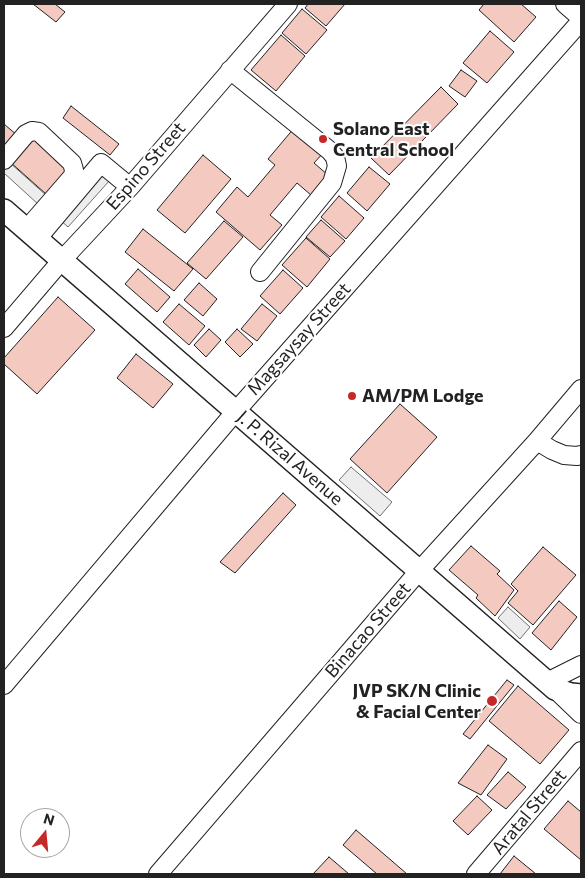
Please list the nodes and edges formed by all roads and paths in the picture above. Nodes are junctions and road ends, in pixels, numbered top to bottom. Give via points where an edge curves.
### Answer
1 (288, 4) edge
2 (565, 4) edge
3 (581, 19) edge
4 (230, 70) junction
5 (4, 160) edge
6 (130, 186) junction
7 (4, 210) edge
8 (32, 234) junction
9 (62, 260) junction
10 (260, 272) dead end
11 (4, 328) edge
12 (581, 389) edge
13 (236, 411) junction
14 (537, 441) junction
15 (581, 455) edge
16 (419, 571) junction
17 (581, 665) edge
18 (4, 685) edge
19 (551, 686) junction
20 (581, 695) edge
21 (581, 714) edge
22 (581, 750) edge
23 (158, 874) edge
24 (476, 874) edge

1 - 4 street, Espino Street
2 - 3 street
3 - 13 street, Magsaysay Street
4 - 6 street, Espino Street
4 - 10 street via 330,151 337,166 332,182
5 - 8 street via 32,131 39,132 72,163 73,176
6 - 8 street via 101,163
6 - 9 street, Espino Street
7 - 8 main road, J. P. Rizal Avenue
8 - 9 main road, J. P. Rizal Avenue
9 - 11 street, Espino Street
9 - 13 main road, J. P. Rizal Avenue
12 - 14 street, Binacao Street
13 - 16 main road, J. P. Rizal Avenue
13 - 18 street, Magsaysay Street
14 - 15 street via 564,455
14 - 16 street, Binacao Street
16 - 19 main road, J. P. Rizal Avenue
16 - 23 street, Binacao Street
17 - 19 street
19 - 20 main road, J. P. Rizal Avenue
19 - 21 street
22 - 24 street, Aratal Street

